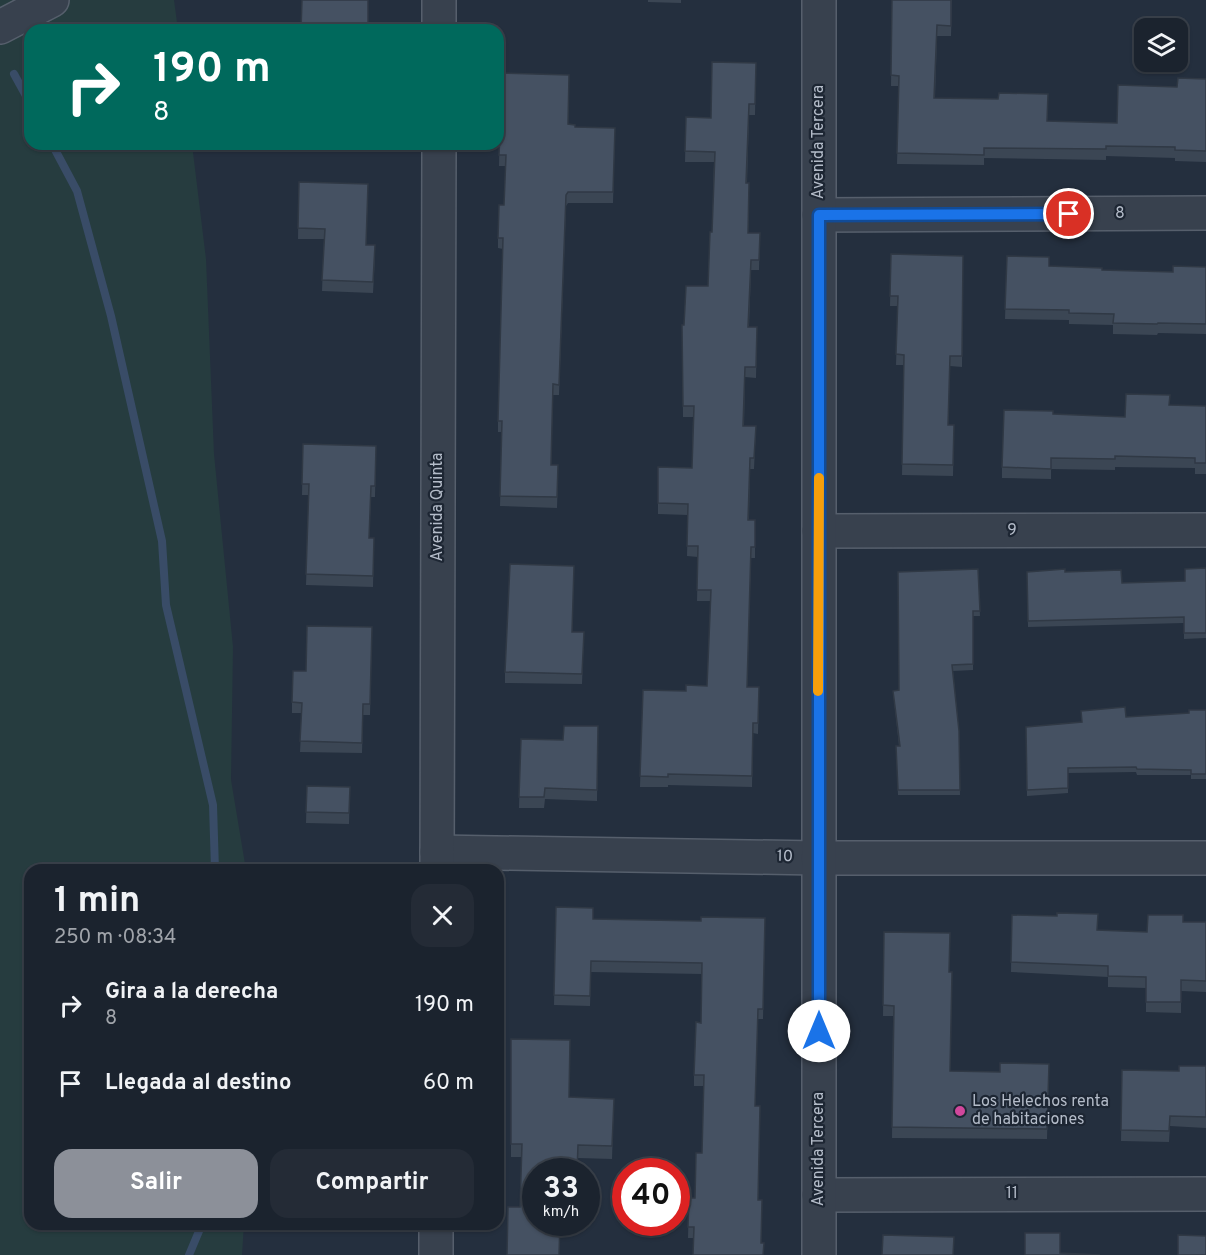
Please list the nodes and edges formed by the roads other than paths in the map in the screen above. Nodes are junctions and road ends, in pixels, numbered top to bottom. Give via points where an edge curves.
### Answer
1 (52, 0) edge
2 (439, 0) edge
3 (819, 0) edge
4 (439, 24) edge
5 (0, 27) edge
6 (438, 150) edge
7 (1206, 213) edge
8 (819, 215) junction
9 (1206, 530) edge
10 (819, 531) junction
11 (818, 858) junction
12 (1206, 858) edge
13 (437, 861) edge
14 (1206, 1194) edge
15 (819, 1195) junction
16 (436, 1230) edge
17 (436, 1255) edge
18 (819, 1255) edge

1 - 5 street
2 - 4 street
3 - 8 street, Avenida Tercera
6 - 13 street, Avenida Quinta
7 - 8 street, 8
8 - 10 street, Avenida Tercera
9 - 10 street, 9
10 - 11 street, Avenida Tercera
11 - 12 street, 10
11 - 13 street, 10
11 - 15 street, Avenida Tercera
14 - 15 street, 11
15 - 18 street, Avenida Tercera
16 - 17 street

